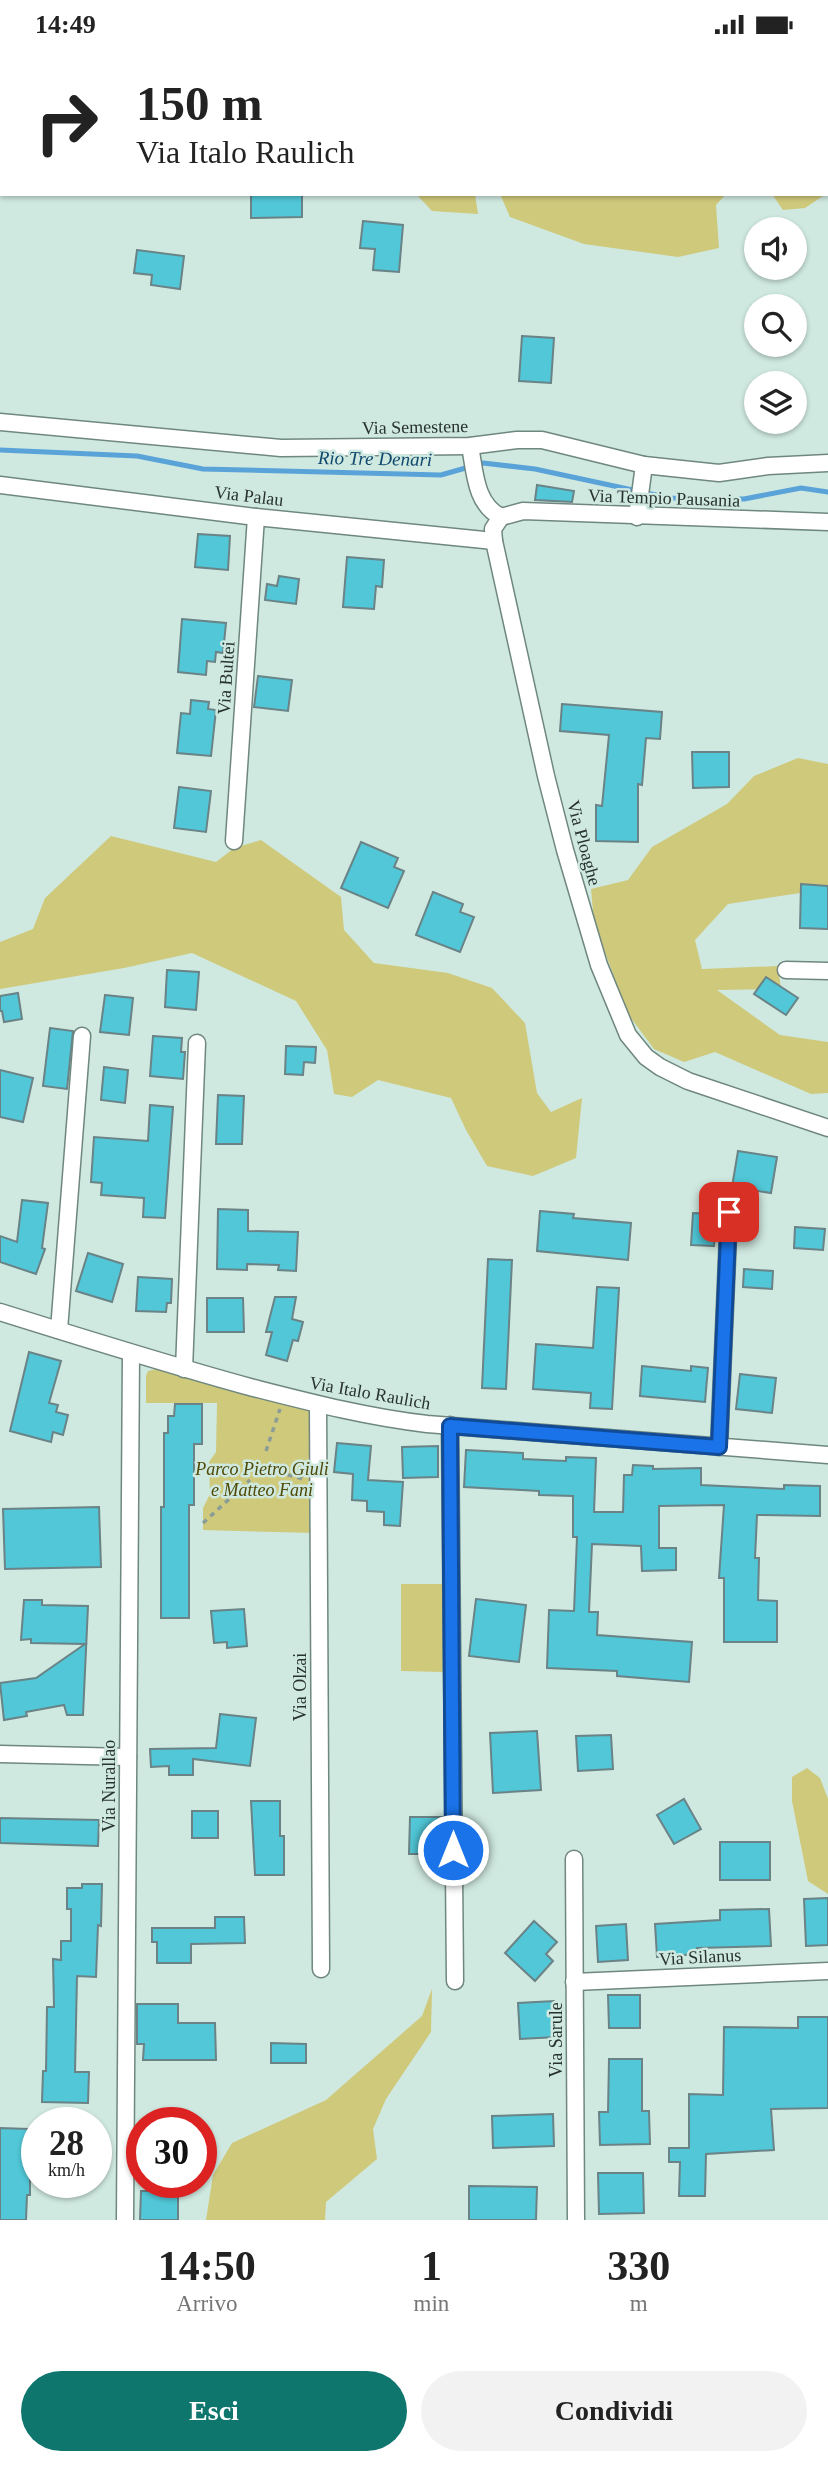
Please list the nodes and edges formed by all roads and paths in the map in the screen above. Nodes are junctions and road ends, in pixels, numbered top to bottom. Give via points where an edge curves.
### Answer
1 (0, 422) edge
2 (470, 446) junction
3 (828, 463) edge
4 (644, 465) junction
5 (0, 485) edge
6 (256, 517) junction
7 (501, 517) junction
8 (637, 517) junction
9 (828, 522) edge
10 (494, 541) junction
11 (234, 841) dead end
12 (786, 970) dead end
13 (828, 971) edge
14 (82, 1036) dead end
15 (197, 1044) dead end
16 (828, 1128) edge
17 (729, 1212) dead end
18 (0, 1312) edge
19 (59, 1330) junction
20 (131, 1353) junction
21 (184, 1369) junction
22 (285, 1396) junction
23 (318, 1405) junction
24 (450, 1426) junction
25 (719, 1447) junction
26 (266, 1451) dead end
27 (828, 1455) edge
28 (278, 1472) dead end
29 (250, 1480) dead end
30 (319, 1484) junction
31 (203, 1523) dead end
32 (0, 1754) edge
33 (128, 1757) junction
34 (574, 1859) dead end
35 (321, 1969) dead end
36 (828, 1971) edge
37 (455, 1981) dead end
38 (575, 1982) junction
39 (125, 2220) edge
40 (576, 2220) edge

1 - 2 street, Via Semestene via 281,448
2 - 4 street, Via Semestene via 542,440
2 - 7 street via 480,495 488,509
3 - 4 street, Via Semestene via 719,473
4 - 8 street
5 - 6 street, Via Palau
6 - 10 street, Via Palau
6 - 11 street, Via Bultei
7 - 8 street, Via Tempio Pausania via 523,511
7 - 10 street, Via Ploaghe via 493,529
8 - 9 street, Via Tempio Pausania
10 - 16 street, Via Ploaghe via 565,850 599,965 628,1035 653,1063 679,1076
12 - 13 street
14 - 19 street
15 - 21 street
17 - 25 street
18 - 19 street, Via Italo Raulich
19 - 20 street, Via Italo Raulich
20 - 21 street, Via Italo Raulich
20 - 33 street, Via Nurallao
21 - 22 street, Via Italo Raulich
22 - 23 street, Via Italo Raulich
22 - 26 path
23 - 24 street, Via Italo Raulich
23 - 30 street, Via Olzai
24 - 25 street, Via Italo Raulich
24 - 37 street
25 - 27 street, Via Italo Raulich
28 - 30 path
29 - 31 path
30 - 35 street, Via Olzai
32 - 33 street
33 - 39 street, Via Nurallao
34 - 38 street, Via Sarule
36 - 38 street, Via Silanus
38 - 40 street, Via Sarule

